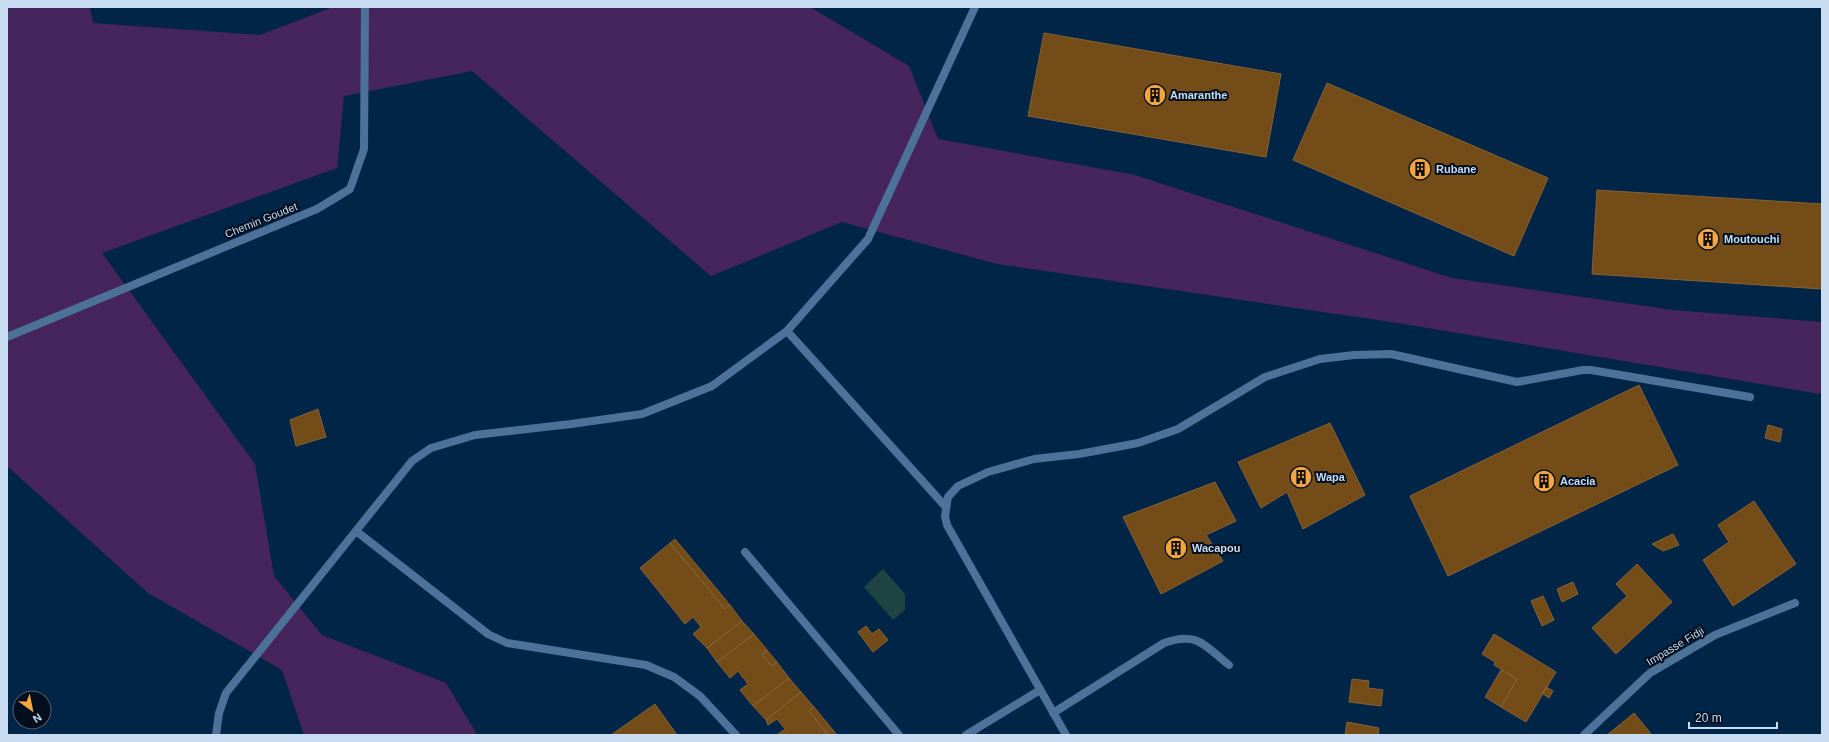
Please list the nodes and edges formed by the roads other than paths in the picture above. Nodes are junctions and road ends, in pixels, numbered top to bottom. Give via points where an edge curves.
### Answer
1 (365, 7) edge
2 (975, 7) edge
3 (787, 331) junction
4 (7, 337) edge
5 (1750, 396) dead end
6 (945, 506) junction
7 (356, 531) junction
8 (745, 552) dead end
9 (1795, 603) dead end
10 (1229, 665) dead end
11 (1040, 690) junction
12 (1053, 713) junction
13 (216, 735) edge
14 (736, 735) edge
15 (899, 735) edge
16 (966, 735) edge
17 (1066, 735) edge
18 (1584, 735) edge

1 - 4 street, Chemin Goudet via 364,149 350,189 317,209
2 - 3 street via 868,239
3 - 6 street
3 - 7 street via 712,386 642,414 475,435 431,448 412,461
5 - 6 street via 1591,370 1517,382 1391,354 1354,355 1320,360 1265,377 1178,429 1138,444 1034,459 988,472 958,486 948,497
6 - 11 street via 947,525
7 - 13 street via 226,693
7 - 14 street via 488,634 506,642 646,665 674,676 700,696
8 - 15 street
9 - 18 street, Impasse Fidji via 1715,635 1650,673
10 - 12 street via 1197,639 1176,638
11 - 12 street
11 - 16 street
12 - 17 street

